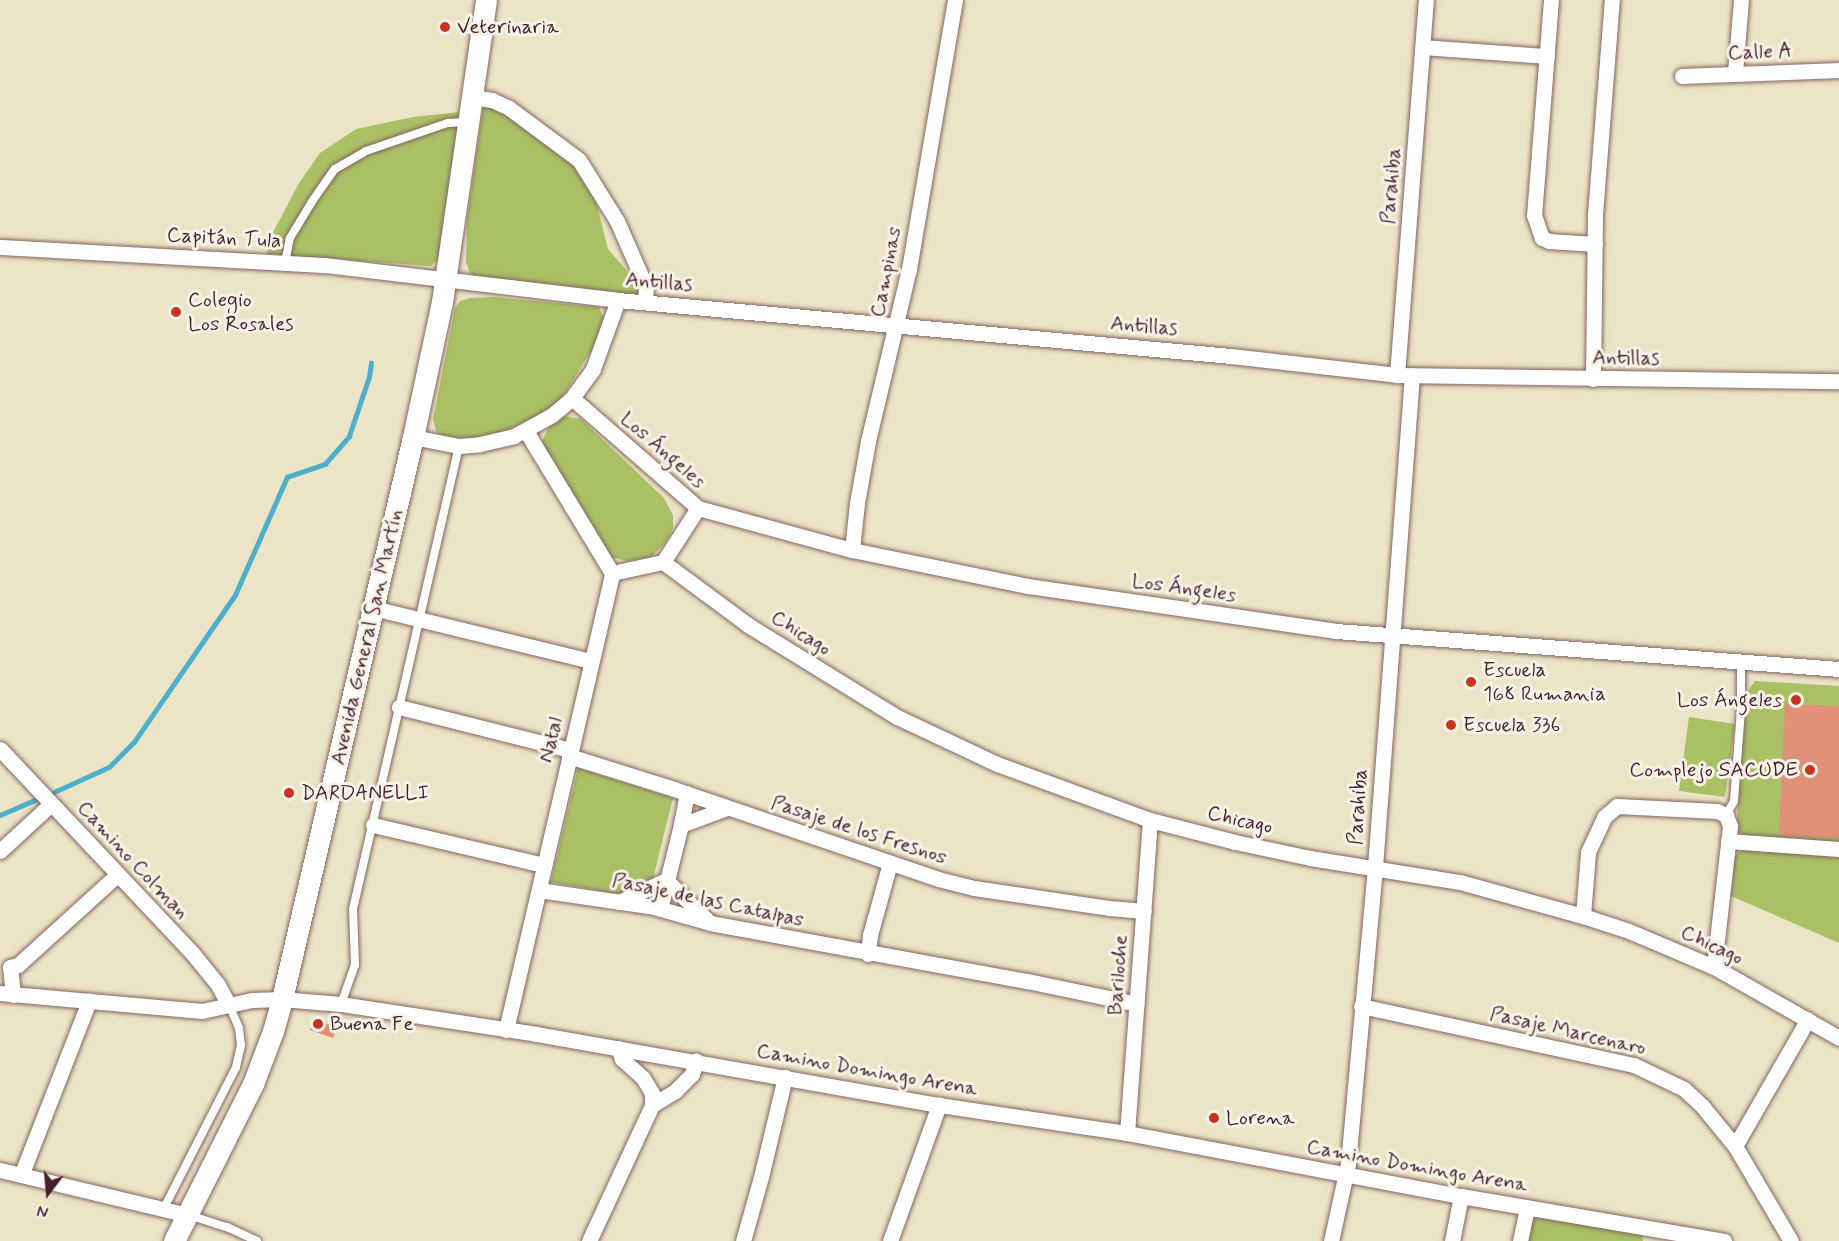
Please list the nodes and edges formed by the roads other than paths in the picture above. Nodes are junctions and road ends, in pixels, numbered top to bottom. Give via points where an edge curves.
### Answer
1 (486, 0) edge
2 (955, 0) edge
3 (1426, 0) edge
4 (1551, 0) edge
5 (1612, 0) edge
6 (1741, 0) edge
7 (1423, 47) junction
8 (1547, 56) junction
9 (1839, 70) edge
10 (1735, 74) junction
11 (1682, 76) dead end
12 (473, 97) junction
13 (470, 122) junction
14 (1595, 244) junction
15 (0, 247) edge
16 (285, 263) junction
17 (446, 281) junction
18 (618, 300) junction
19 (645, 302) junction
20 (897, 325) junction
21 (1396, 375) junction
22 (1412, 375) junction
23 (1593, 379) junction
24 (1839, 381) edge
25 (572, 398) junction
26 (526, 431) junction
27 (413, 438) junction
28 (459, 446) junction
29 (698, 508) junction
30 (852, 550) junction
31 (663, 562) junction
32 (612, 573) junction
33 (373, 608) junction
34 (420, 620) junction
35 (1392, 636) junction
36 (590, 661) junction
37 (1741, 662) junction
38 (1839, 669) edge
39 (399, 707) junction
40 (0, 749) edge
41 (569, 753) junction
42 (687, 793) junction
43 (51, 804) junction
44 (727, 808) junction
45 (1726, 815) junction
46 (1150, 820) junction
47 (373, 825) junction
48 (681, 825) junction
49 (1728, 842) junction
50 (1839, 849) edge
51 (0, 851) edge
52 (890, 863) junction
53 (544, 865) junction
54 (1375, 867) junction
55 (117, 875) junction
56 (666, 880) junction
57 (539, 890) junction
58 (619, 902) junction
59 (660, 909) junction
60 (1144, 911) junction
61 (1583, 916) junction
62 (710, 923) junction
63 (868, 954) junction
64 (1714, 967) junction
65 (5, 968) edge
66 (6, 994) edge
67 (282, 999) junction
68 (89, 1001) junction
69 (228, 1004) junction
70 (341, 1004) junction
71 (1137, 1004) junction
72 (1361, 1006) junction
73 (1808, 1019) junction
74 (506, 1030) junction
75 (1839, 1038) edge
76 (618, 1048) junction
77 (696, 1061) junction
78 (784, 1077) junction
79 (652, 1105) junction
80 (939, 1105) junction
81 (1127, 1133) junction
82 (1735, 1146) junction
83 (0, 1170) edge
84 (22, 1173) junction
85 (1346, 1174) junction
86 (1461, 1196) junction
87 (164, 1208) junction
88 (1527, 1208) junction
89 (188, 1215) junction
90 (1653, 1235) edge
91 (174, 1241) edge
92 (256, 1241) edge
93 (589, 1241) edge
94 (743, 1241) edge
95 (890, 1241) edge
96 (1331, 1241) edge
97 (1452, 1241) edge
98 (1520, 1241) edge
99 (1724, 1241) edge
100 (1791, 1241) edge

1 - 12 main road, Avenida General San Martín
2 - 20 street, Campinas
3 - 7 street, Parahiba
4 - 8 street
5 - 14 street
6 - 10 street
7 - 8 street
7 - 21 street, Parahiba
8 - 14 street via 1534,215 1537,227 1542,238 1549,241
9 - 10 street, Calle A
10 - 11 street, Calle A
12 - 13 main road, Avenida General San Martín
12 - 19 street via 509,108 579,160 617,221 646,287
13 - 16 lane via 448,123 397,140 366,151 335,169 290,238
13 - 17 main road, Avenida General San Martín
14 - 23 street
15 - 16 street, Capitán Tula
16 - 17 street, Capitán Tula
17 - 18 street, Antillas
17 - 27 main road, Avenida General San Martín
18 - 19 street, Antillas
18 - 25 street via 600,353
19 - 20 street, Antillas
20 - 21 street, Antillas
20 - 30 street, Campinas via 868,441
21 - 22 street, Antillas
22 - 23 street, Antillas
22 - 35 street, Parahiba
23 - 24 street, Antillas
25 - 26 street
25 - 29 street, Los Ángeles
26 - 28 street via 497,441
26 - 32 street
27 - 28 street
27 - 33 main road, Avenida General San Martín
28 - 34 lane
29 - 30 street, Los Ángeles
29 - 31 street
30 - 35 street, Los Ángeles via 1028,586
31 - 32 street
31 - 46 street, Chicago via 748,625 897,717 997,764
32 - 36 street, Natal
33 - 34 street
33 - 67 main road, Avenida General San Martín
34 - 36 street
34 - 39 lane
35 - 37 street, Los Ángeles
35 - 54 street, Parahiba
36 - 41 street, Natal
37 - 38 street, Los Ángeles
37 - 45 lane via 1734,801
39 - 41 street, Pasaje de los Fresnos
39 - 47 lane
40 - 43 street, Camino Colman
41 - 42 street, Pasaje de los Fresnos
41 - 53 street, Natal
42 - 44 street, Pasaje de los Fresnos
42 - 48 street
43 - 51 street
43 - 55 street, Camino Colman
44 - 48 street
44 - 52 street, Pasaje de los Fresnos
45 - 49 street via 1730,826
45 - 61 street via 1717,811 1617,806 1604,817 1588,852
46 - 54 street, Chicago via 1310,858
46 - 60 street, Bariloche
47 - 53 street
47 - 70 lane via 353,909 355,965
48 - 56 street
49 - 50 street
49 - 64 street
52 - 60 street, Pasaje de los Fresnos via 974,888
52 - 63 street
53 - 57 street, Natal
54 - 61 street, Chicago via 1493,890
54 - 72 street, Parahiba
55 - 65 street via 18,965
55 - 69 street, Camino Colman via 193,954
56 - 58 street
56 - 59 street
56 - 62 street
57 - 58 street, Pasaje de las Catalpas
57 - 74 street, Natal
58 - 59 street, Pasaje de las Catalpas
59 - 62 street, Pasaje de las Catalpas
60 - 71 street, Bariloche
61 - 64 street, Chicago
62 - 63 street, Pasaje de las Catalpas
63 - 71 street, Pasaje de las Catalpas via 971,970
64 - 73 street, Chicago
65 - 66 street
66 - 68 street, Camino Domingo Arena
67 - 69 street, Camino Domingo Arena
67 - 70 street, Camino Domingo Arena
67 - 89 main road, Avenida General San Martín via 253,1084
68 - 69 street, Camino Domingo Arena via 202,1011
68 - 84 street
69 - 87 lane via 241,1045 236,1067
70 - 74 street, Camino Domingo Arena
71 - 81 street, Bariloche
72 - 82 street, Pasaje Marcenaro via 1634,1065 1684,1089
72 - 85 street, Parahiba
73 - 75 street, Chicago
73 - 82 street
74 - 76 street, Camino Domingo Arena
76 - 77 street, Camino Domingo Arena
76 - 79 street via 622,1059 643,1078 652,1093
77 - 78 street, Camino Domingo Arena
77 - 79 street via 692,1074 675,1091
78 - 80 street, Camino Domingo Arena
78 - 94 street
79 - 93 street
80 - 81 street, Camino Domingo Arena
80 - 95 street
81 - 85 street, Camino Domingo Arena
82 - 100 street, Pasaje Marcenaro
83 - 84 street
84 - 87 street
85 - 86 street, Camino Domingo Arena
85 - 96 street, Parahiba
86 - 88 street, Camino Domingo Arena
86 - 97 street
87 - 89 street
88 - 90 street, Camino Domingo Arena
88 - 98 street
89 - 91 main road, Avenida General San Martín
89 - 92 lane
90 - 99 street, Camino Domingo Arena

